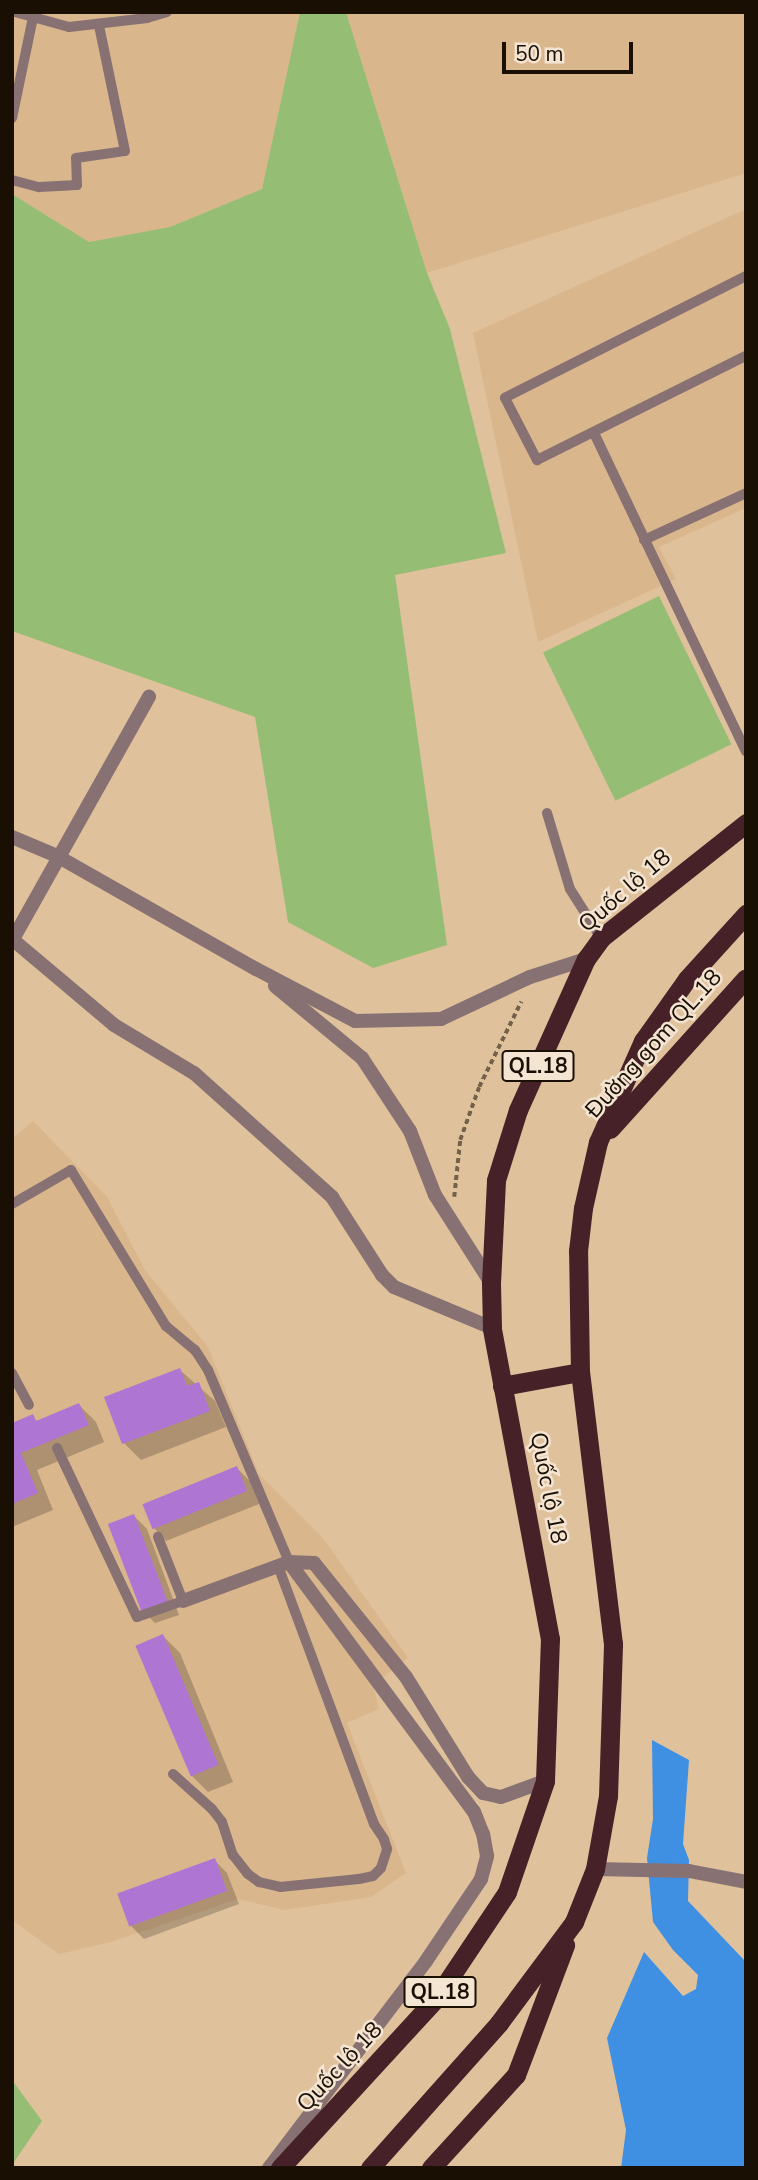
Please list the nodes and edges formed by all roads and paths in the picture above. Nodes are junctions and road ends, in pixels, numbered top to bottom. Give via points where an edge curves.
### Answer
1 (15, 12) edge
2 (167, 12) edge
3 (34, 15) edge
4 (99, 25) junction
5 (12, 118) edge
6 (12, 180) edge
7 (746, 276) edge
8 (746, 356) edge
9 (594, 433) junction
10 (746, 493) edge
11 (643, 540) junction
12 (149, 697) dead end
13 (746, 752) edge
14 (547, 813) dead end
15 (746, 823) edge
16 (12, 837) edge
17 (57, 856) junction
18 (746, 914) edge
19 (601, 938) junction
20 (13, 939) edge
21 (586, 959) junction
22 (256, 969) junction
23 (746, 978) edge
24 (521, 1002) dead end
25 (598, 1142) junction
26 (453, 1199) dead end
27 (12, 1203) edge
28 (491, 1283) junction
29 (492, 1328) junction
30 (580, 1372) junction
31 (12, 1373) edge
32 (502, 1386) junction
33 (29, 1405) dead end
34 (57, 1448) dead end
35 (158, 1537) dead end
36 (283, 1564) junction
37 (183, 1601) junction
38 (173, 1774) dead end
39 (545, 1781) junction
40 (595, 1869) junction
41 (746, 1882) edge
42 (574, 1922) junction
43 (269, 2168) edge
44 (280, 2168) edge
45 (370, 2168) edge
46 (431, 2168) edge

1 - 3 lane
2 - 4 lane
3 - 4 lane via 69,27
3 - 5 lane
4 - 6 lane via 125,151 76,158 77,185 39,187
7 - 9 lane via 505,398 537,460
8 - 9 lane
9 - 11 lane
10 - 11 lane
11 - 13 lane
12 - 17 street
14 - 19 lane via 570,889
15 - 19 highway, Quốc lộ 18 / QL.18
16 - 17 street
17 - 20 street
17 - 22 street
18 - 25 highway, Quốc lộ 18 / QL.18 via 687,979 643,1041
19 - 21 highway, Quốc lộ 18 / QL.18
20 - 29 street via 114,1026 194,1073 332,1197 394,1287
21 - 22 street via 530,977 441,1019 355,1021
21 - 28 highway, Quốc lộ 18 / QL.18 via 518,1110 496,1180
22 - 28 street via 362,1058 410,1131 435,1195
23 - 25 highway, Đường gom QL.18 / QL.18
24 - 26 path via 479,1087 460,1140
25 - 30 highway, Quốc lộ 18 / QL.18 via 578,1251
27 - 36 lane via 71,1170 166,1326 195,1350 208,1370
28 - 29 highway, Quốc lộ 18 / QL.18
29 - 32 highway, Quốc lộ 18 / QL.18
30 - 32 highway
30 - 40 highway, Quốc lộ 18 / QL.18 via 613,1644 608,1796
31 - 33 lane
32 - 39 highway, Quốc lộ 18 / QL.18 via 550,1639
34 - 37 lane via 135,1615 141,1618
35 - 37 lane
36 - 37 street
36 - 38 lane via 374,1824 384,1839 387,1849 381,1868 373,1876 359,1879 280,1887 259,1882 233,1856 222,1822 212,1809
36 - 39 street via 314,1563 406,1678 468,1777 483,1793 500,1797
36 - 43 street via 474,1812 487,1856 481,1880 426,1961
39 - 44 highway, Quốc lộ 18 / QL.18 via 507,1892 437,1997
40 - 41 street via 689,1871
40 - 42 highway, Quốc lộ 18 / QL.18
42 - 45 highway, Quốc lộ 18 / QL.18 via 499,2024
42 - 46 highway via 516,2075

